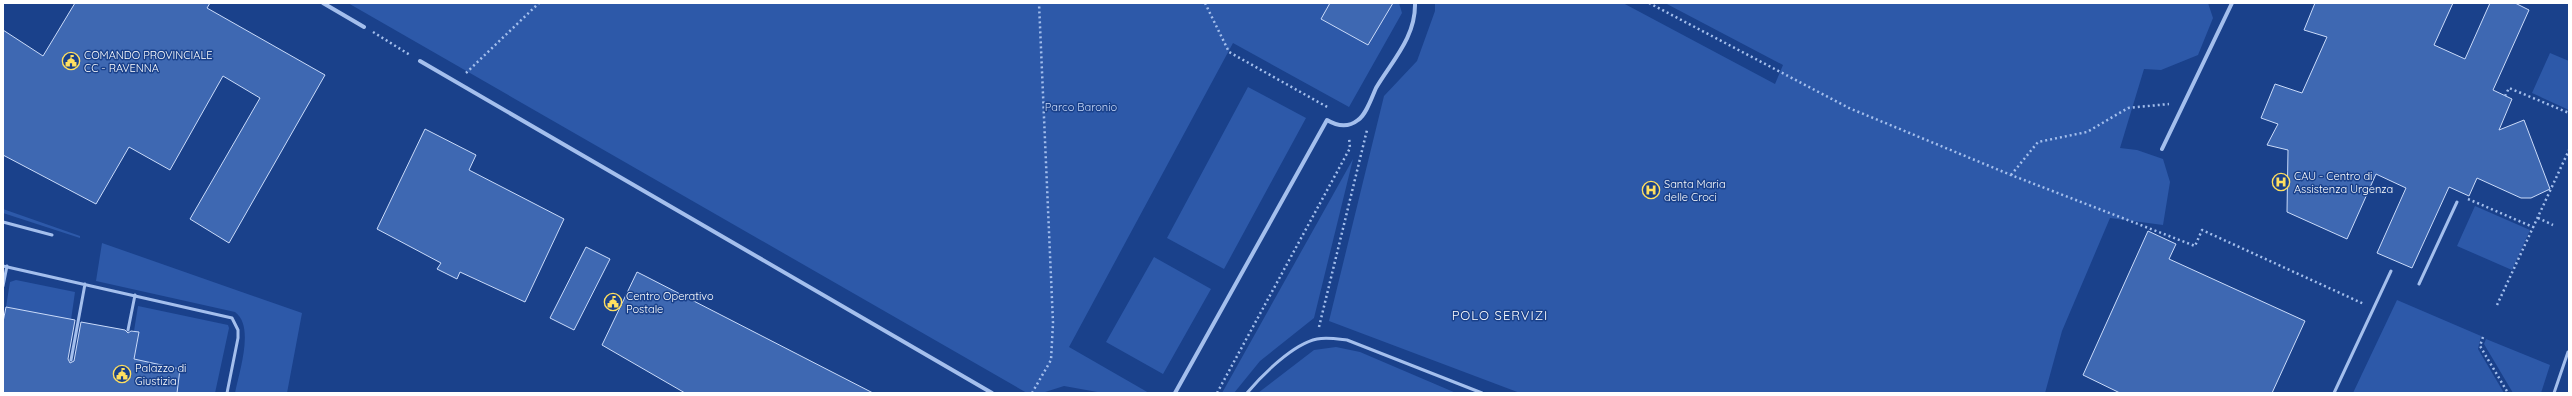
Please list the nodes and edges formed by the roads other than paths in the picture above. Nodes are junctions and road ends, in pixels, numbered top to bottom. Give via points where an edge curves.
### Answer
1 (323, 3) edge
2 (1415, 3) edge
3 (2232, 3) edge
4 (364, 27) road end
5 (420, 61) road end
6 (2162, 149) dead end
7 (2457, 202) dead end
8 (3, 222) edge
9 (52, 235) dead end
10 (5, 266) edge
11 (2391, 271) dead end
12 (85, 284) junction
13 (2419, 284) dead end
14 (3, 286) edge
15 (135, 295) junction
16 (128, 330) dead end
17 (2568, 352) edge
18 (71, 360) dead end
19 (227, 393) edge
20 (992, 393) edge
21 (1175, 393) edge
22 (1247, 393) edge
23 (1482, 393) edge
24 (2334, 393) edge
25 (2554, 393) edge

1 - 4 street
2 - 21 street via 1408,40 1378,86 1360,120 1338,126 1327,120
3 - 6 street
5 - 20 street
7 - 13 lane
8 - 9 lane
10 - 12 lane
10 - 14 lane
11 - 24 lane
12 - 15 lane
12 - 18 lane
15 - 16 lane
15 - 19 lane via 232,318 238,330 238,338
17 - 25 lane
22 - 23 lane via 1262,375 1301,346 1316,339 1348,340

